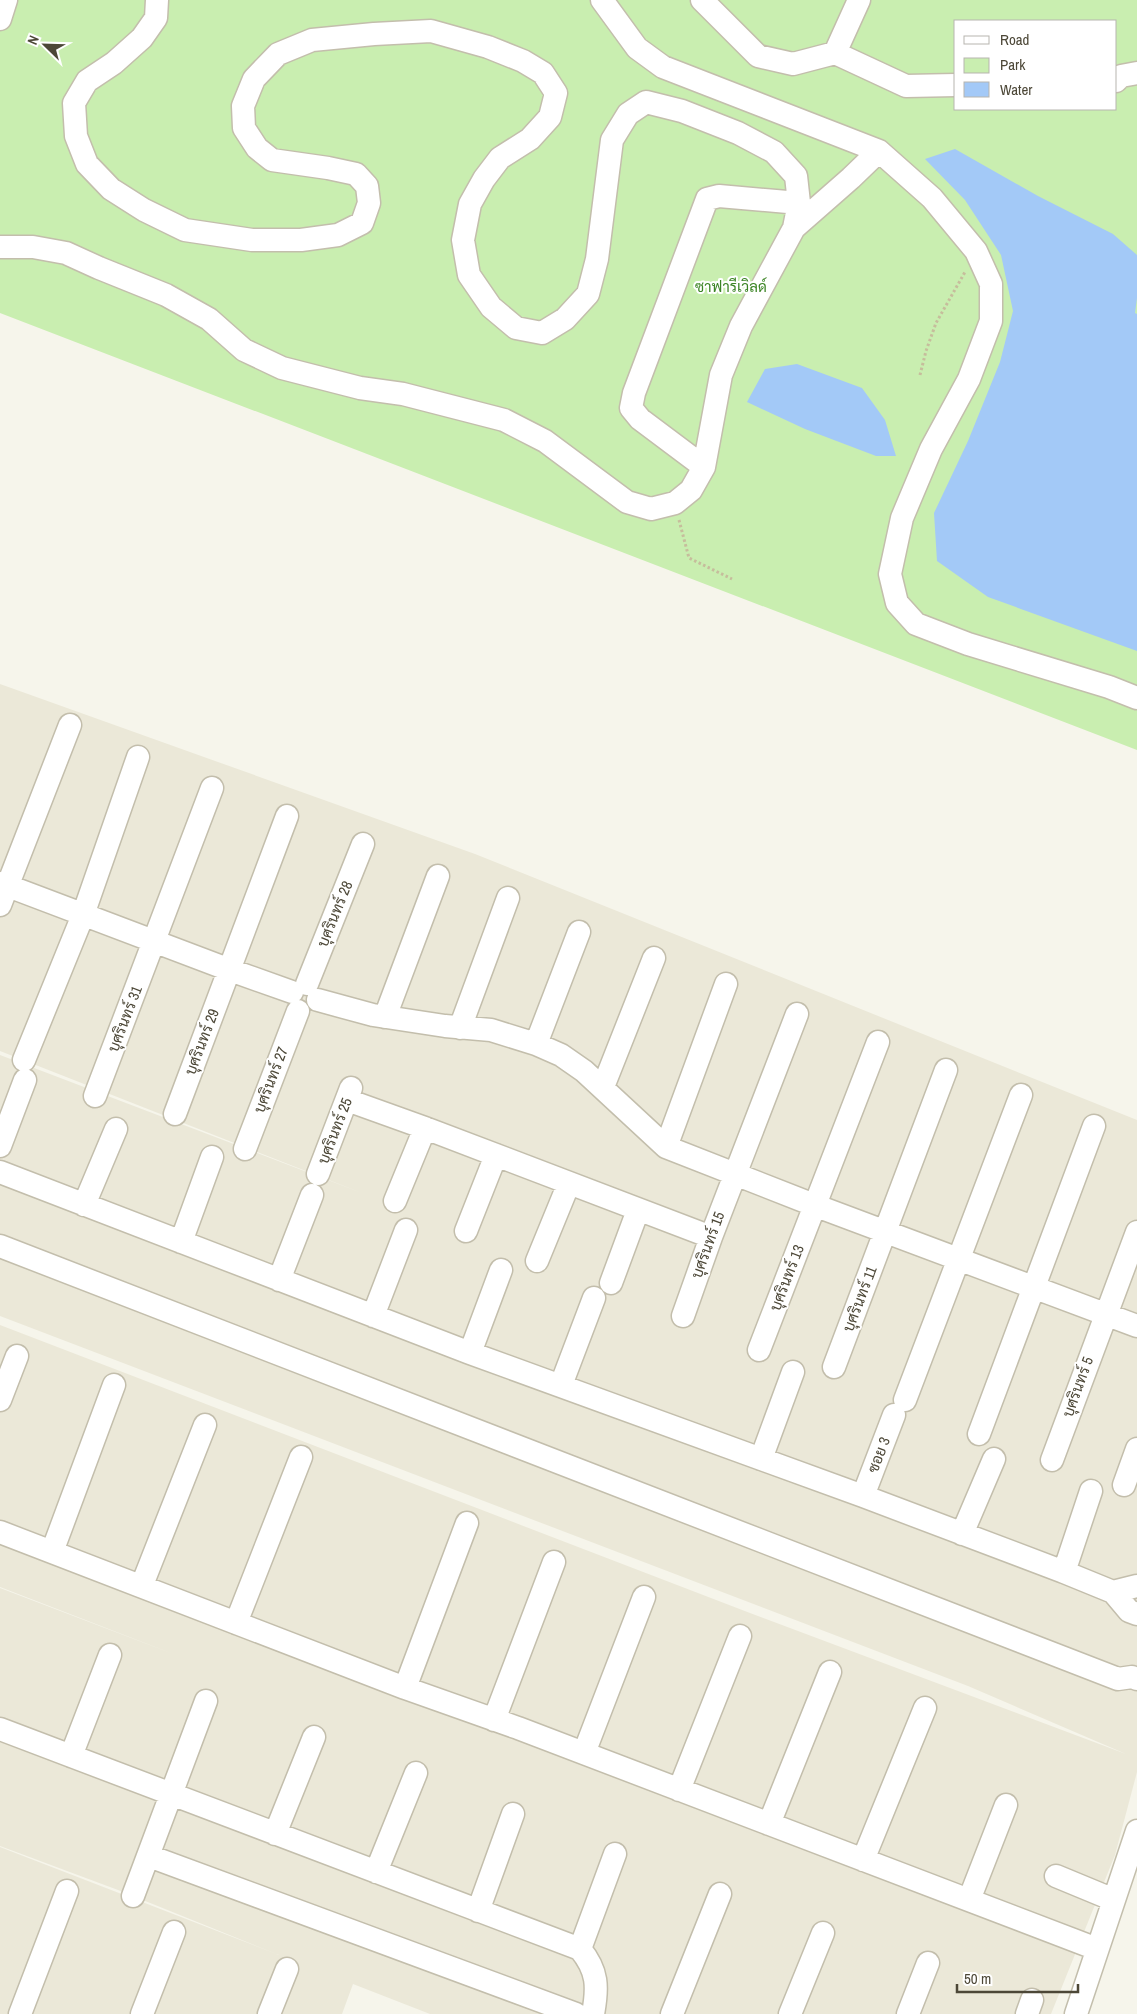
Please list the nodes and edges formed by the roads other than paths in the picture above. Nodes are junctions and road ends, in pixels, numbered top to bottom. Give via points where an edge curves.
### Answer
1 (6, 0) edge
2 (157, 0) edge
3 (602, 0) edge
4 (702, 0) edge
5 (859, 0) edge
6 (0, 19) edge
7 (835, 53) junction
8 (1137, 73) edge
9 (1117, 81) edge
10 (954, 86) edge
11 (878, 151) junction
12 (799, 203) junction
13 (794, 228) junction
14 (0, 247) edge
15 (704, 467) junction
16 (1137, 698) edge
17 (70, 726) dead end
18 (138, 757) dead end
19 (212, 788) dead end
20 (287, 816) dead end
21 (363, 844) dead end
22 (438, 876) dead end
23 (2, 891) edge
24 (508, 898) dead end
25 (83, 915) junction
26 (579, 932) dead end
27 (155, 941) junction
28 (654, 958) dead end
29 (230, 970) junction
30 (726, 984) dead end
31 (304, 997) junction
32 (797, 1014) dead end
33 (385, 1017) junction
34 (460, 1028) junction
35 (878, 1042) dead end
36 (536, 1044) junction
37 (946, 1070) dead end
38 (603, 1086) junction
39 (1021, 1094) dead end
40 (95, 1096) dead end
41 (175, 1114) dead end
42 (1094, 1126) dead end
43 (116, 1128) dead end
44 (425, 1128) junction
45 (0, 1146) edge
46 (666, 1148) junction
47 (245, 1149) dead end
48 (496, 1155) junction
49 (212, 1157) dead end
50 (0, 1172) edge
51 (734, 1174) junction
52 (569, 1183) junction
53 (395, 1200) dead end
54 (84, 1205) junction
55 (814, 1205) junction
56 (638, 1210) junction
57 (406, 1230) dead end
58 (466, 1230) dead end
59 (886, 1232) junction
60 (1137, 1232) edge
61 (710, 1238) junction
62 (181, 1242) junction
63 (0, 1246) edge
64 (957, 1259) junction
65 (536, 1260) dead end
66 (501, 1270) dead end
67 (279, 1280) junction
68 (611, 1284) dead end
69 (1033, 1286) junction
70 (594, 1298) dead end
71 (1105, 1314) junction
72 (373, 1316) junction
73 (683, 1316) dead end
74 (1137, 1326) edge
75 (759, 1350) dead end
76 (470, 1353) junction
77 (16, 1356) dead end
78 (834, 1367) dead end
79 (793, 1372) dead end
80 (114, 1385) dead end
81 (562, 1385) junction
82 (0, 1400) edge
83 (205, 1425) dead end
84 (979, 1434) dead end
85 (1137, 1449) edge
86 (301, 1457) dead end
87 (761, 1459) junction
88 (994, 1459) dead end
89 (1052, 1460) dead end
90 (1124, 1485) dead end
91 (1092, 1491) dead end
92 (863, 1496) junction
93 (467, 1523) dead end
94 (0, 1532) edge
95 (962, 1534) junction
96 (52, 1552) junction
97 (554, 1562) dead end
98 (1064, 1572) junction
99 (142, 1585) junction
100 (1137, 1586) edge
101 (1113, 1592) junction
102 (644, 1598) dead end
103 (1137, 1614) edge
104 (236, 1624) junction
105 (740, 1636) dead end
106 (110, 1655) dead end
107 (830, 1672) dead end
108 (1127, 1679) edge
109 (405, 1688) junction
110 (1137, 1694) edge
111 (206, 1701) dead end
112 (925, 1708) dead end
113 (494, 1720) junction
114 (0, 1729) edge
115 (314, 1737) dead end
116 (584, 1753) junction
117 (71, 1756) junction
118 (416, 1773) dead end
119 (679, 1790) junction
120 (171, 1795) junction
121 (1006, 1805) dead end
122 (513, 1814) dead end
123 (769, 1824) junction
124 (1137, 1831) edge
125 (275, 1834) junction
126 (615, 1854) dead end
127 (148, 1856) junction
128 (863, 1860) junction
129 (376, 1872) junction
130 (1056, 1876) dead end
131 (67, 1890) dead end
132 (720, 1894) dead end
133 (133, 1896) dead end
134 (969, 1900) junction
135 (1114, 1900) junction
136 (478, 1911) junction
137 (174, 1932) dead end
138 (823, 1933) dead end
139 (1097, 1949) junction
140 (580, 1950) junction
141 (928, 1963) dead end
142 (287, 1969) dead end
143 (20, 2014) edge
144 (142, 2014) edge
145 (269, 2014) edge
146 (576, 2014) edge
147 (593, 2014) edge
148 (672, 2014) edge
149 (790, 2014) edge
150 (908, 2014) edge
151 (1076, 2014) edge

1 - 6 street
2 - 12 street via 156,18 142,38 87,81 74,103 76,136 87,164 111,189 144,210 186,230 252,240 301,240 338,235 362,223 369,203 366,186 356,174 272,160 257,148 244,128 243,106 254,79 278,54 304,43 422,31 431,31 524,61 543,73 556,93 550,117 530,139 500,158 470,204 464,240 470,275 491,307 516,328 542,333 565,319 588,294 597,259 612,140 628,114 646,102 682,111 738,133 774,152 796,176
3 - 11 street via 637,48 663,67
4 - 7 street via 758,56 793,64
5 - 7 street
7 - 10 street via 906,86
8 - 9 street via 1121,76
11 - 13 street
11 - 16 street via 932,198 976,251 991,284 991,321 969,379 931,449 902,518 890,574 897,603 916,624
12 - 13 street
12 - 15 street via 719,196 707,199 634,393 631,408 640,419
13 - 15 street via 741,326 721,375
14 - 15 street via 33,247 66,253 166,295 209,319 244,350 282,368 504,420 545,441 627,502 651,509 675,503 691,490
17 - 23 street
18 - 25 street
19 - 27 street, บุศรินทร์ 31
20 - 29 street, บุศรินทร์ 29
21 - 31 street, บุศรินทร์ 28
22 - 33 street
23 - 25 street
24 - 34 street
25 - 27 street
25 - 45 street
26 - 36 street
27 - 29 street
27 - 40 street, บุศรินทร์ 31
28 - 38 street
29 - 31 street
29 - 41 street, บุศรินทร์ 29
30 - 46 street
31 - 33 street
31 - 47 street, บุศรินทร์ 27
32 - 51 street, บุศรินทร์ 15
33 - 34 street
34 - 36 street via 491,1030
35 - 55 street, บุศรินทร์ 13
36 - 38 street via 561,1054
37 - 59 street, บุศรินทร์ 11
38 - 46 street
39 - 64 street, ซอย 3
42 - 69 street
43 - 54 street
44 - 48 street
44 - 53 street
44 - 67 street, บุศรินทร์ 25 via 349,1094
46 - 51 street
48 - 52 street
48 - 58 street
49 - 62 street
50 - 54 street
51 - 55 street
51 - 61 street, บุศรินทร์ 15
52 - 56 street
52 - 65 street
54 - 62 street
55 - 59 street
55 - 75 street, บุศรินทร์ 13
56 - 61 street
56 - 68 street
57 - 72 street
59 - 64 street
59 - 78 street, บุศรินทร์ 11
60 - 71 street, บุศรินทร์ 5
61 - 73 street, บุศรินทร์ 15
62 - 67 street
63 - 108 street
64 - 69 street
64 - 92 street, ซอย 3
66 - 76 street
67 - 72 street
69 - 71 street
69 - 84 street
70 - 81 street
71 - 74 street
71 - 89 street, บุศรินทร์ 5
72 - 76 street
76 - 81 street
77 - 82 street
79 - 87 street
80 - 96 street
81 - 87 street
83 - 99 street
85 - 90 street
86 - 104 street
87 - 92 street
88 - 95 street
91 - 98 street
92 - 95 street
93 - 109 street
94 - 96 street
95 - 98 street
96 - 99 street
97 - 113 street
98 - 101 street
99 - 104 street
100 - 101 street
101 - 103 street via 1129,1611
102 - 116 street
104 - 109 street
105 - 119 street
106 - 117 street
107 - 123 street
108 - 110 street via 1127,1690
109 - 113 street
111 - 120 street
112 - 128 street
113 - 116 street
114 - 117 street
115 - 125 street
116 - 119 street
117 - 120 street
118 - 129 street
119 - 123 street
120 - 125 street
120 - 127 street
121 - 134 street
122 - 136 street
123 - 128 street
124 - 135 street
125 - 129 street
126 - 140 street
127 - 133 street
127 - 146 street
128 - 134 street
129 - 136 street
130 - 135 street
131 - 143 street
132 - 148 street
134 - 139 street
135 - 139 street
136 - 140 street
137 - 144 street
138 - 149 street
139 - 151 street
140 - 147 street via 596,1977
141 - 150 street
142 - 145 street

